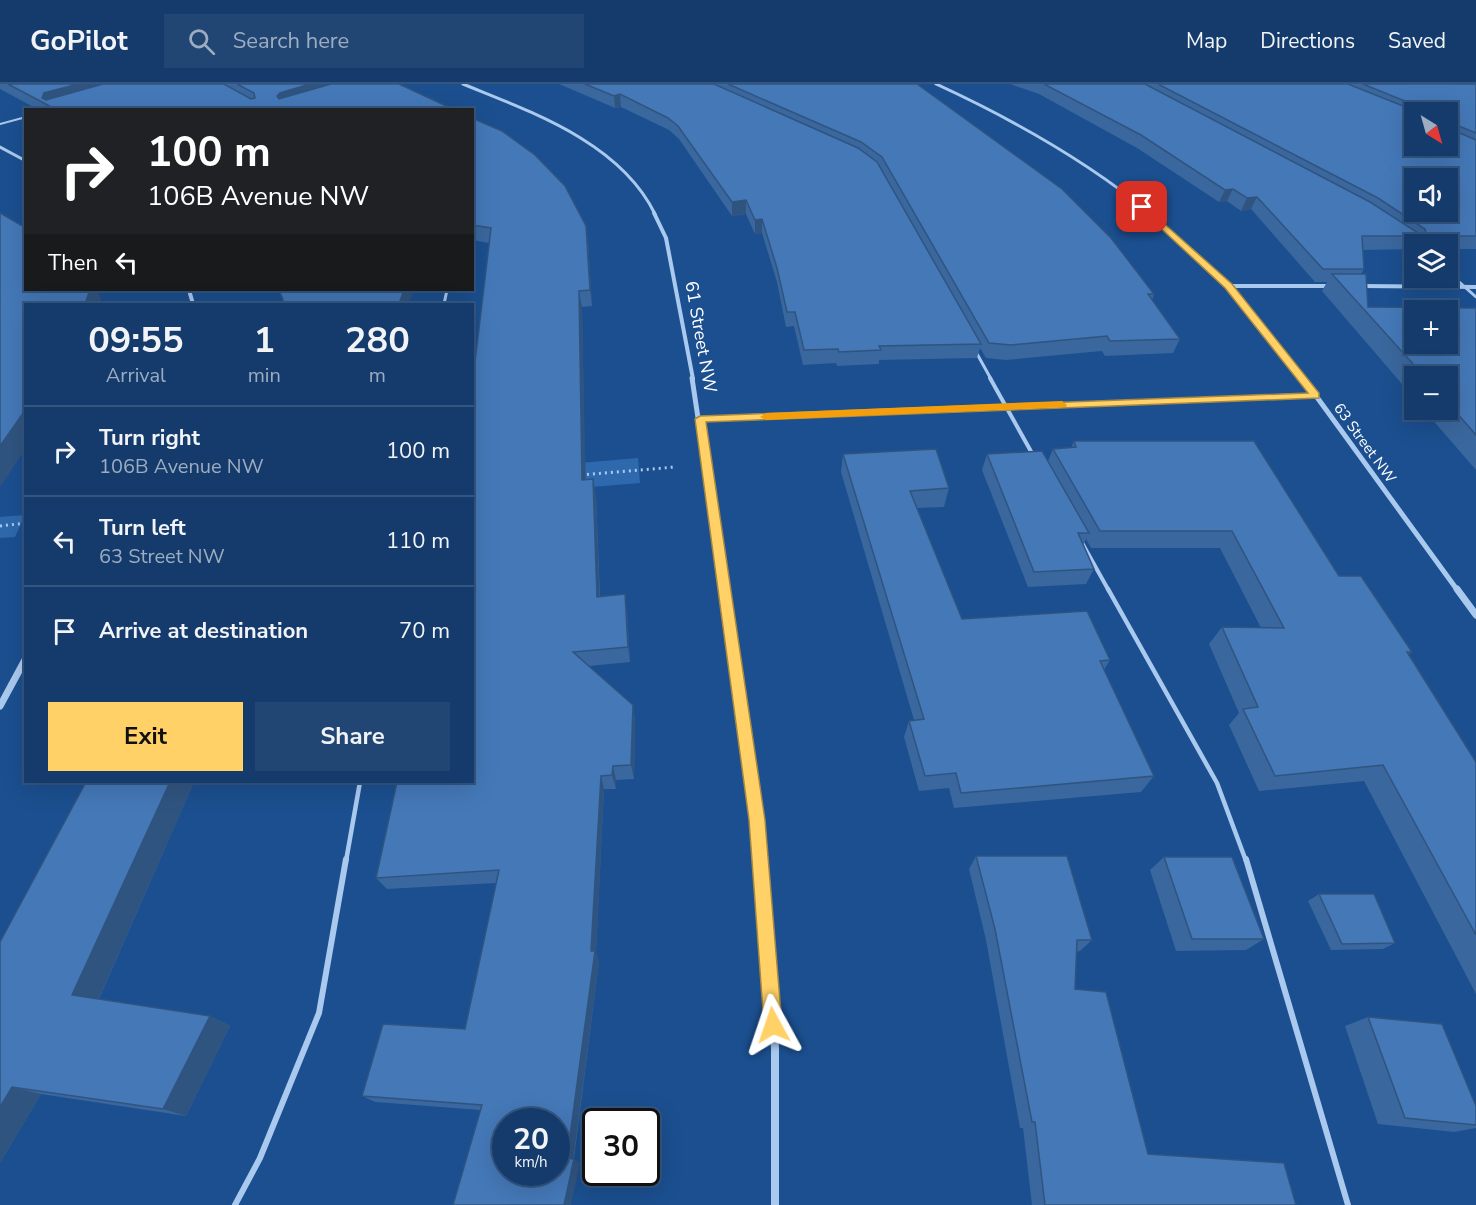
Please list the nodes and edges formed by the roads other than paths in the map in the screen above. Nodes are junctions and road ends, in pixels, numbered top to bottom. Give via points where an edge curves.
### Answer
1 (463, 84) edge
2 (936, 84) edge
3 (24, 118) edge
4 (0, 124) edge
5 (0, 147) edge
6 (24, 160) edge
7 (1458, 281) edge
8 (1228, 286) junction
9 (1340, 286) edge
10 (1351, 286) edge
11 (1465, 287) junction
12 (1476, 287) edge
13 (1476, 297) edge
14 (973, 346) edge
15 (1315, 395) junction
16 (1006, 406) junction
17 (700, 419) junction
18 (1039, 465) edge
19 (1079, 537) edge
20 (1476, 615) edge
21 (24, 662) edge
22 (0, 706) edge
23 (360, 783) edge
24 (235, 1205) edge
25 (775, 1205) edge
26 (1347, 1205) edge

1 - 17 street, 61 Street NW via 562,128 619,166 640,189 657,214 669,248
2 - 8 street, 63 Street NW via 993,111 1082,162 1150,214
3 - 4 lane
5 - 6 street
7 - 11 lane
8 - 9 street
8 - 15 street, 63 Street NW
10 - 11 street
11 - 12 street
11 - 13 lane
14 - 16 lane
15 - 16 street
15 - 20 street, 63 Street NW
16 - 17 street
16 - 18 lane
17 - 25 street, 61 Street NW via 757,820 775,1048
19 - 26 lane via 1217,783 1245,856
21 - 22 street
23 - 24 lane via 319,1013 260,1158

